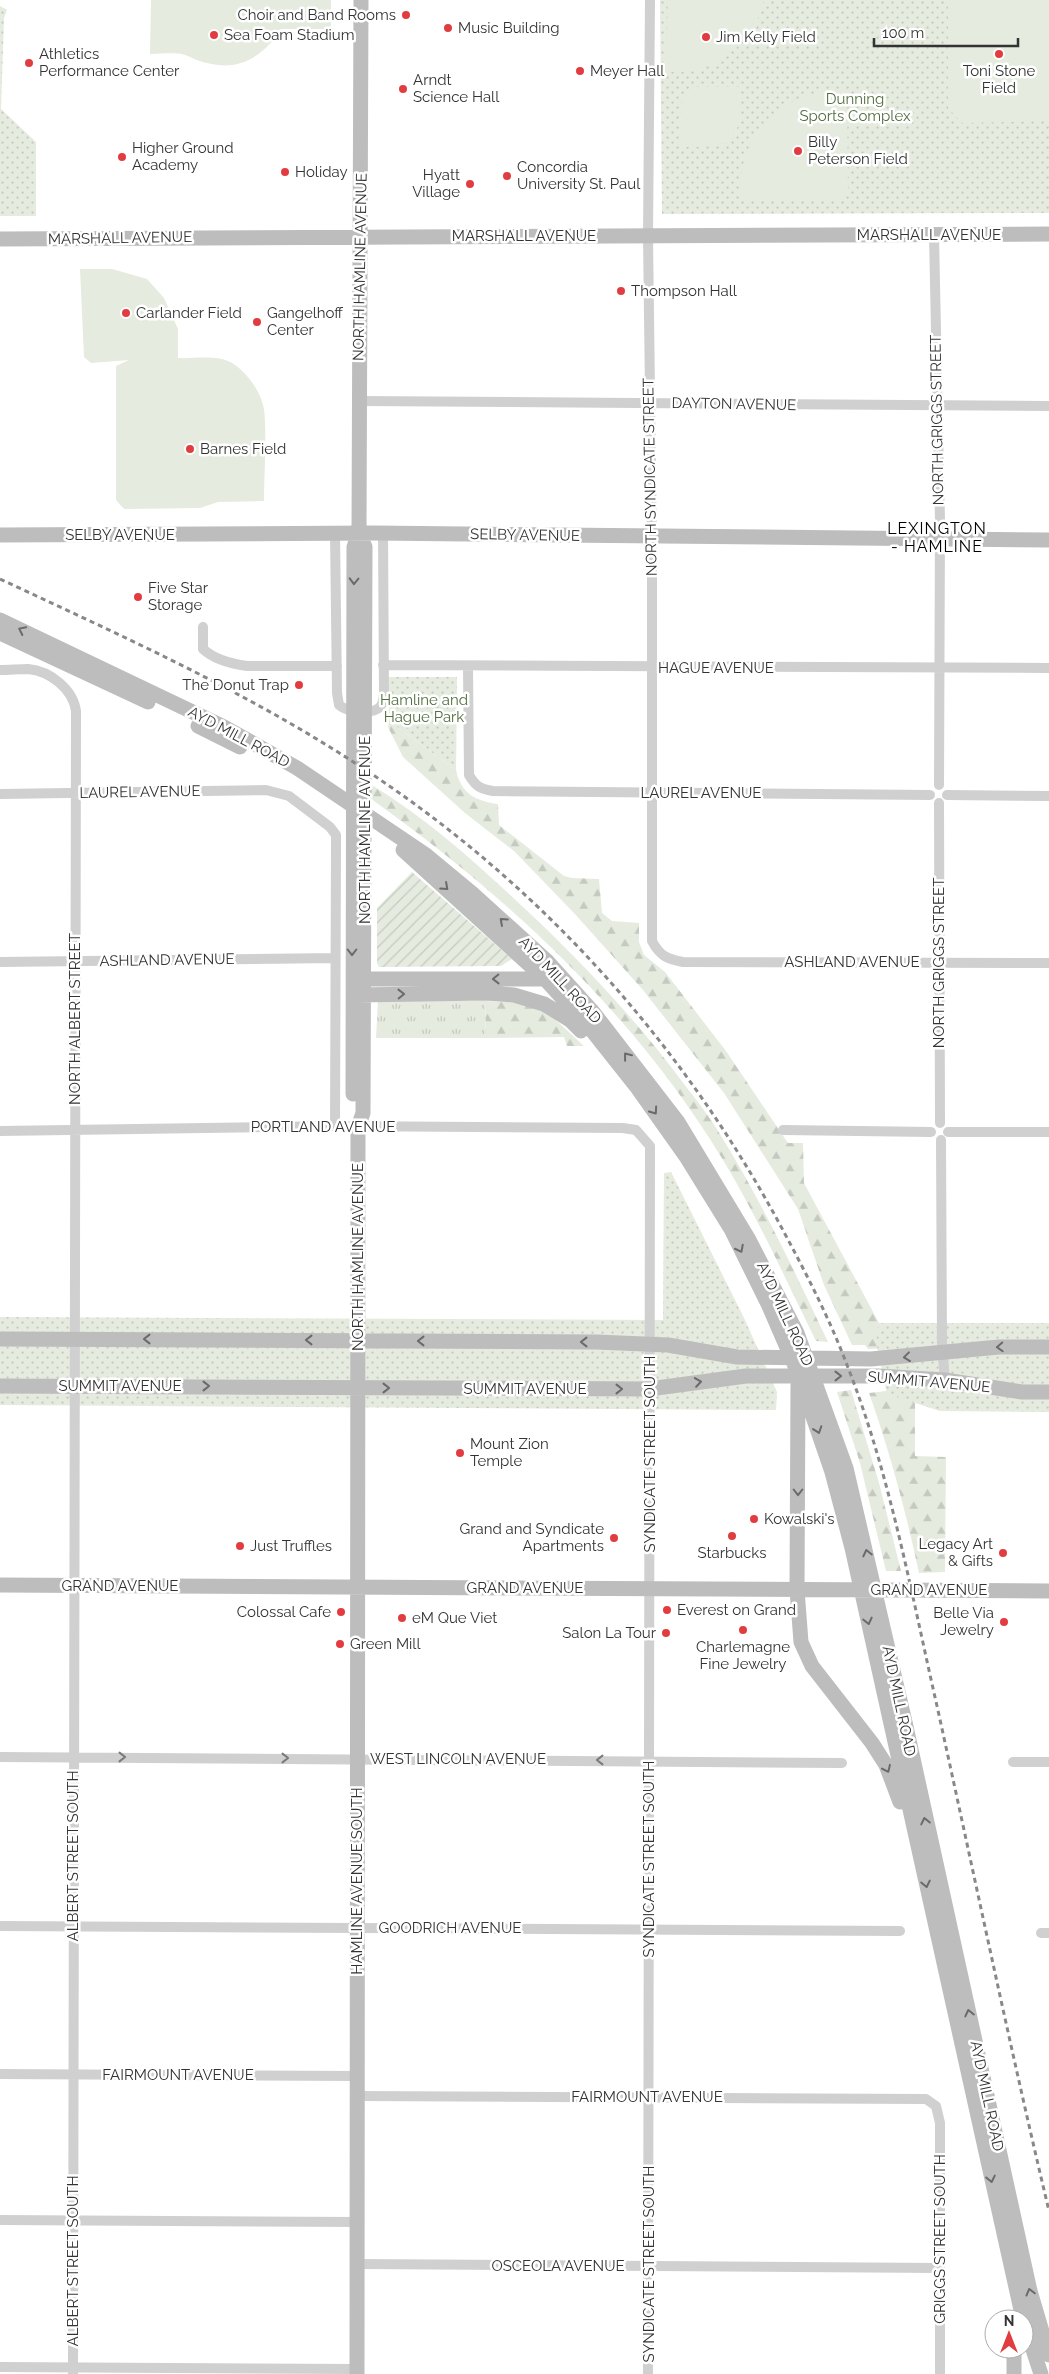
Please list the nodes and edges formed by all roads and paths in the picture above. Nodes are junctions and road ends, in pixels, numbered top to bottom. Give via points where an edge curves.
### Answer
1 (361, 0) edge
2 (650, 0) edge
3 (934, 234) junction
4 (1049, 234) edge
5 (360, 236) junction
6 (648, 236) junction
7 (0, 239) edge
8 (359, 401) junction
9 (649, 403) junction
10 (938, 406) junction
11 (1049, 406) edge
12 (358, 533) junction
13 (383, 533) junction
14 (335, 534) junction
15 (0, 535) edge
16 (651, 536) junction
17 (939, 539) junction
18 (1049, 540) edge
19 (0, 620) edge
20 (203, 627) dead end
21 (0, 633) edge
22 (383, 665) junction
23 (338, 666) junction
24 (468, 666) junction
25 (651, 668) junction
26 (938, 668) junction
27 (1049, 668) edge
28 (0, 670) edge
29 (939, 785) junction
30 (279, 792) joint
31 (652, 792) junction
32 (75, 793) junction
33 (0, 794) edge
34 (930, 795) junction
35 (948, 795) junction
36 (1049, 796) edge
37 (939, 803) junction
38 (658, 952) joint
39 (335, 958) junction
40 (75, 961) junction
41 (0, 962) edge
42 (938, 962) junction
43 (1049, 963) edge
44 (358, 979) junction
45 (553, 981) junction
46 (487, 992) junction
47 (359, 995) junction
48 (636, 1086) junction
49 (940, 1123) junction
50 (335, 1126) junction
51 (358, 1126) junction
52 (75, 1130) junction
53 (782, 1130) dead end
54 (0, 1131) edge
55 (932, 1132) junction
56 (1049, 1132) edge
57 (945, 1136) junction
58 (0, 1339) edge
59 (74, 1339) junction
60 (358, 1340) junction
61 (650, 1344) junction
62 (1049, 1347) edge
63 (942, 1353) junction
64 (798, 1373) junction
65 (945, 1380) junction
66 (74, 1385) junction
67 (0, 1386) edge
68 (358, 1387) junction
69 (650, 1389) junction
70 (1049, 1392) edge
71 (0, 1585) edge
72 (74, 1586) junction
73 (357, 1587) junction
74 (649, 1589) junction
75 (802, 1590) junction
76 (1049, 1591) edge
77 (904, 1753) junction
78 (0, 1757) edge
79 (74, 1757) junction
80 (357, 1759) junction
81 (649, 1760) junction
82 (1013, 1762) dead end
83 (1049, 1762) edge
84 (842, 1763) dead end
85 (919, 1852) junction
86 (0, 1926) edge
87 (73, 1926) junction
88 (357, 1927) junction
89 (649, 1929) junction
90 (900, 1931) dead end
91 (0, 2074) edge
92 (73, 2074) junction
93 (357, 2076) junction
94 (357, 2096) junction
95 (649, 2098) junction
96 (936, 2106) joint
97 (0, 2220) edge
98 (73, 2220) junction
99 (357, 2222) junction
100 (357, 2264) junction
101 (649, 2266) junction
102 (939, 2268) junction
103 (1012, 2273) junction
104 (1013, 2309) edge
105 (1021, 2309) edge
106 (1034, 2352) edge
107 (1049, 2355) edge
108 (1014, 2359) edge
109 (0, 2367) edge
110 (72, 2371) edge
111 (357, 2371) edge
112 (648, 2374) edge
113 (940, 2374) edge
114 (1014, 2374) edge
115 (1041, 2374) edge

1 - 5 main road, NORTH HAMLINE AVENUE
2 - 6 street, NORTH SYNDICATE STREET
3 - 4 main road, MARSHALL AVENUE
3 - 6 main road, MARSHALL AVENUE
3 - 10 street, NORTH GRIGGS STREET
5 - 6 main road, MARSHALL AVENUE
5 - 7 main road, MARSHALL AVENUE
5 - 8 main road, NORTH HAMLINE AVENUE
6 - 9 street, NORTH SYNDICATE STREET
8 - 9 street, DAYTON AVENUE
8 - 12 main road, NORTH HAMLINE AVENUE
9 - 10 street, DAYTON AVENUE
9 - 16 street, NORTH SYNDICATE STREET
10 - 11 street, DAYTON AVENUE
10 - 17 street, NORTH GRIGGS STREET
12 - 13 main road, SELBY AVENUE
12 - 14 main road, SELBY AVENUE
12 - 44 main road, NORTH HAMLINE AVENUE via 365,547 359,676
13 - 16 main road, SELBY AVENUE
13 - 22 street
14 - 15 main road, SELBY AVENUE
14 - 23 street
16 - 17 main road, SELBY AVENUE
16 - 25 street, NORTH SYNDICATE STREET
17 - 18 main road, SELBY AVENUE
17 - 26 street, NORTH GRIGGS STREET
45 -> 19 main road, AYD MILL ROAD via 534,948 426,855 297,768 224,727
20 - 23 street via 203,649 234,664
21 -> 45 main road, AYD MILL ROAD via 192,723 274,765 346,810 410,855
22 - 23 street via 384,695 382,705 375,711 346,711 339,705
22 - 24 street, HAGUE AVENUE
24 - 25 street, HAGUE AVENUE
24 - 31 street, LAUREL AVENUE via 469,775 481,789 493,792
25 - 26 street, HAGUE AVENUE
25 - 31 street, NORTH SYNDICATE STREET
26 - 27 street, HAGUE AVENUE
26 - 29 street, NORTH GRIGGS STREET
28 - 32 street, NORTH ALBERT STREET via 30,669 69,690 75,700
29 - 34 street via 932,789
29 - 35 street
30 - 32 street, LAUREL AVENUE
30 - 39 street, NORTH HAMLINE AVENUE via 296,801 336,835
31 - 34 street, LAUREL AVENUE
31 - 38 street, NORTH SYNDICATE STREET via 651,927 652,941
32 - 33 street, LAUREL AVENUE
32 - 40 street, NORTH ALBERT STREET
34 - 37 street
35 - 36 street
35 - 37 street
37 - 42 street, NORTH GRIGGS STREET
38 - 42 street, ASHLAND AVENUE via 668,959 683,962
39 - 40 street, ASHLAND AVENUE
39 - 50 street, NORTH HAMLINE AVENUE
40 - 41 street, ASHLAND AVENUE
40 - 52 street, NORTH ALBERT STREET
42 - 43 street, ASHLAND AVENUE
42 - 49 street, NORTH GRIGGS STREET
45 -> 44 main road
44 - 47 main road, NORTH HAMLINE AVENUE
45 - 46 main road via 531,991
45 - 48 main road, AYD MILL ROAD
77 -> 45 main road, AYD MILL ROAD via 870,1567 846,1468 797,1333 748,1238 678,1122 593,1012
47 -> 46 main road
46 - 48 main road via 529,998 556,1010
47 - 51 main road, NORTH HAMLINE AVENUE via 353,1113
48 -> 64 main road, AYD MILL ROAD via 687,1158 731,1230
49 - 55 street via 934,1125
49 - 57 street via 946,1125
50 - 51 street, PORTLAND AVENUE
50 - 52 street, PORTLAND AVENUE
51 - 60 main road, NORTH HAMLINE AVENUE
51 - 61 street, PORTLAND AVENUE via 636,1130 650,1146 651,1158
52 - 54 street, PORTLAND AVENUE
52 - 59 street, NORTH ALBERT STREET
53 - 55 street
55 - 57 street via 935,1138
56 - 57 street
57 - 63 street
58 - 59 main road, SUMMIT AVENUE
60 -> 59 main road, SUMMIT AVENUE
59 - 66 street, ALBERT STREET SOUTH
61 -> 60 main road, SUMMIT AVENUE
60 - 68 main road, NORTH HAMLINE AVENUE
63 -> 61 main road, SUMMIT AVENUE via 871,1359 737,1357
61 - 69 street, SYNDICATE STREET SOUTH
62 -> 63 main road, SUMMIT AVENUE via 1000,1347
63 - 65 street
64 -> 75 main road
64 -> 77 main road, AYD MILL ROAD via 832,1472
69 -> 65 main road, SUMMIT AVENUE via 746,1376 878,1376
65 - 70 main road, SUMMIT AVENUE via 1022,1392
66 - 67 main road, SUMMIT AVENUE
66 -> 68 main road, SUMMIT AVENUE
66 - 72 street, ALBERT STREET SOUTH
68 -> 69 main road, SUMMIT AVENUE
68 - 73 main road, HAMLINE AVENUE SOUTH
69 - 74 street, SYNDICATE STREET SOUTH
71 - 72 main road, GRAND AVENUE
72 - 73 main road, GRAND AVENUE
72 - 79 street, ALBERT STREET SOUTH
73 - 74 main road, GRAND AVENUE
73 - 80 main road, HAMLINE AVENUE SOUTH
74 - 75 main road, GRAND AVENUE
74 - 81 street, SYNDICATE STREET SOUTH
75 - 76 main road, GRAND AVENUE
75 - 77 main road via 811,1640 820,1659 882,1740
75 -> 85 main road via 799,1629 805,1653 886,1765
77 - 85 main road, AYD MILL ROAD
107 -> 77 main road, AYD MILL ROAD via 1030,2291
78 - 79 street, WEST LINCOLN AVENUE
79 -> 80 street, WEST LINCOLN AVENUE
79 - 87 street, ALBERT STREET SOUTH
81 -> 80 street, WEST LINCOLN AVENUE
80 - 88 main road, HAMLINE AVENUE SOUTH
81 - 84 street, WEST LINCOLN AVENUE
81 - 89 street, SYNDICATE STREET SOUTH
82 - 83 street
85 -> 103 main road, AYD MILL ROAD
86 - 87 street, GOODRICH AVENUE
87 - 88 street, GOODRICH AVENUE
87 - 92 street, ALBERT STREET SOUTH
88 - 89 street, GOODRICH AVENUE
88 - 93 main road, HAMLINE AVENUE SOUTH
89 - 90 street, GOODRICH AVENUE
89 - 95 street, SYNDICATE STREET SOUTH
91 - 92 street, FAIRMOUNT AVENUE
92 - 93 street, FAIRMOUNT AVENUE
92 - 98 street, ALBERT STREET SOUTH
93 - 94 main road, HAMLINE AVENUE SOUTH
94 - 95 street, FAIRMOUNT AVENUE
94 - 99 main road, HAMLINE AVENUE SOUTH
95 - 96 street, FAIRMOUNT AVENUE via 926,2099
95 - 101 street, SYNDICATE STREET SOUTH
96 - 102 street, GRIGGS STREET SOUTH via 940,2123
97 - 98 street
98 - 99 street
98 - 110 street, ALBERT STREET SOUTH
99 - 100 main road, HAMLINE AVENUE SOUTH
100 - 101 street, OSCEOLA AVENUE
100 - 111 main road, HAMLINE AVENUE SOUTH
101 - 102 street, OSCEOLA AVENUE
101 - 112 street, SYNDICATE STREET SOUTH
102 - 113 street, GRIGGS STREET SOUTH
103 - 104 main road
103 - 105 main road, AYD MILL ROAD
106 - 115 main road, AYD MILL ROAD
108 - 114 main road
109 - 110 street
110 - 111 street

